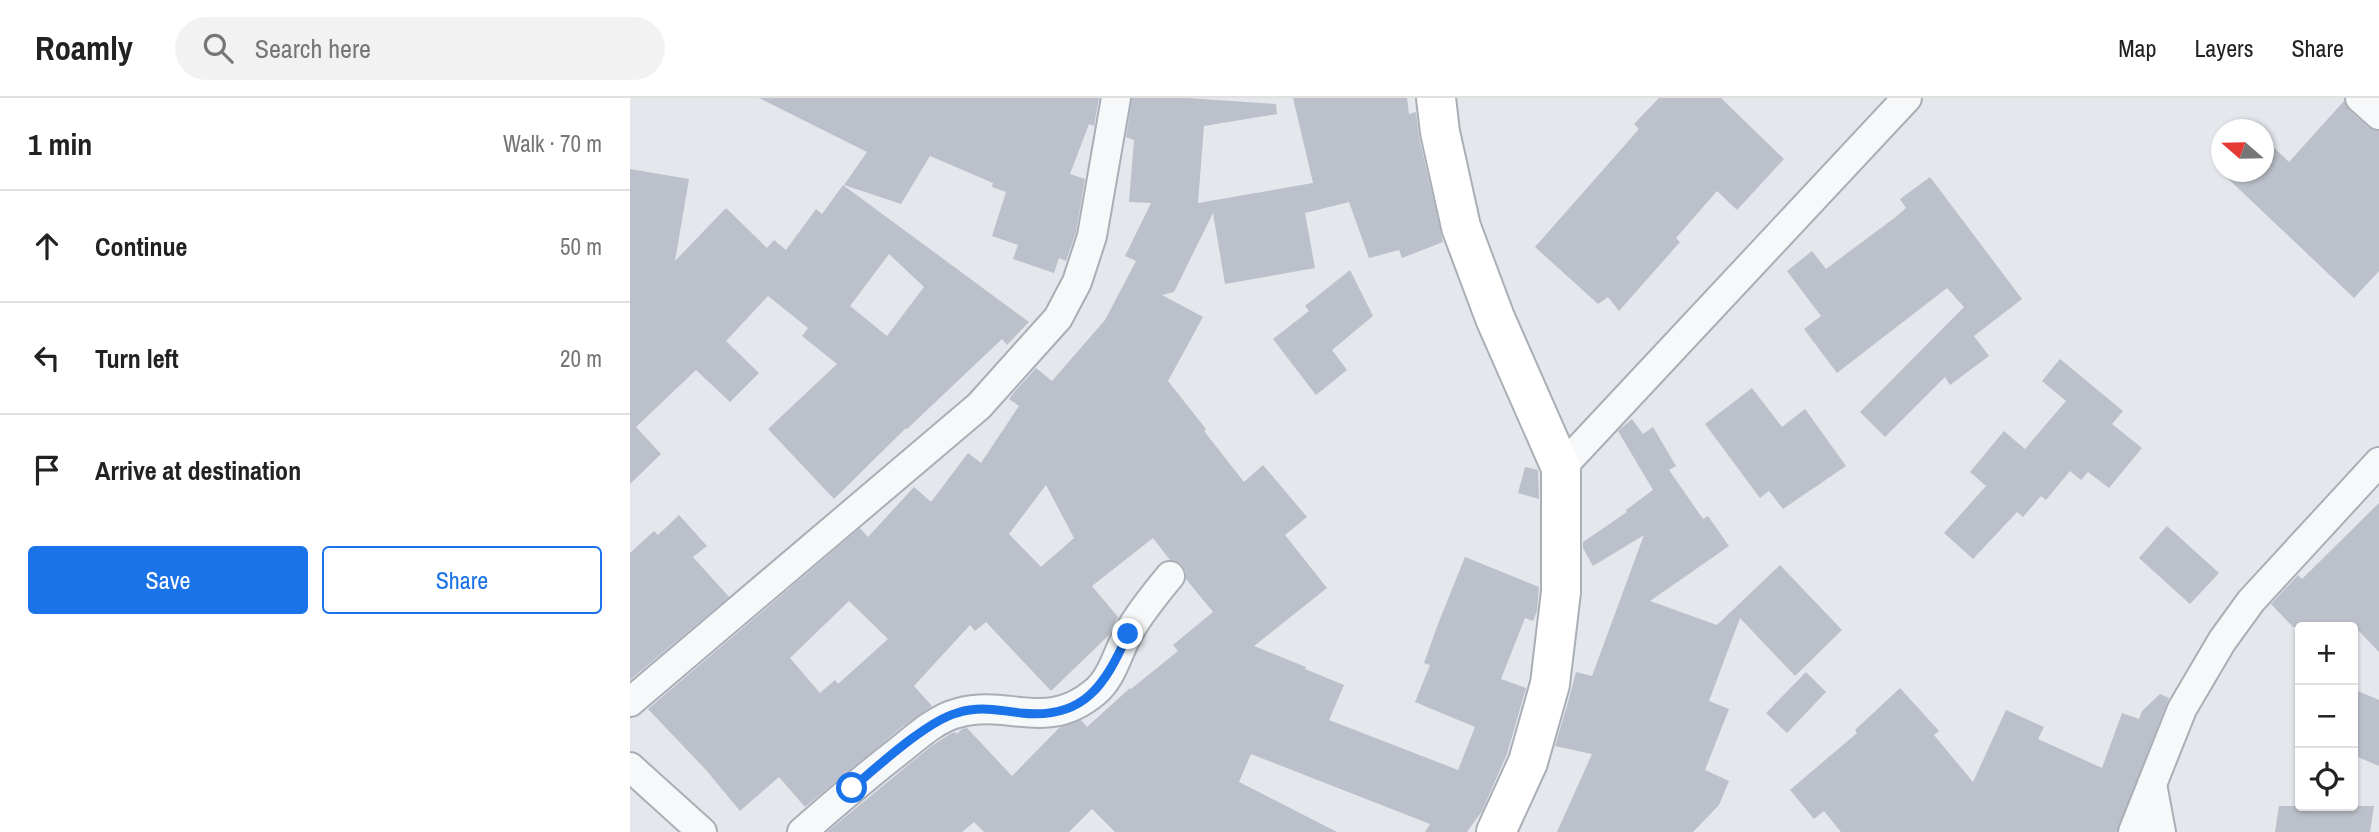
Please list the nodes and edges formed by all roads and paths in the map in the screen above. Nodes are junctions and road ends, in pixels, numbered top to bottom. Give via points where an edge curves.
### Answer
1 (1116, 98) edge
2 (1436, 98) edge
3 (1907, 98) edge
4 (2360, 98) edge
5 (2379, 115) edge
6 (2379, 462) edge
7 (1561, 468) junction
8 (1170, 576) dead end
9 (630, 702) edge
10 (630, 767) edge
11 (2152, 784) junction
12 (702, 832) edge
13 (802, 832) edge
14 (1496, 832) edge
15 (2133, 832) edge
16 (2161, 832) edge

1 - 9 street via 1092,236 1077,282 1058,318 979,406
2 - 7 street via 1461,227
3 - 7 street
4 - 5 street
6 - 11 street via 2252,601 2222,641 2182,709
7 - 14 street via 1560,592 1550,684 1528,762
8 - 13 street via 1147,603 1097,691 1062,712 1035,715 982,708 955,713 920,733
10 - 12 street
11 - 15 street
11 - 16 street

